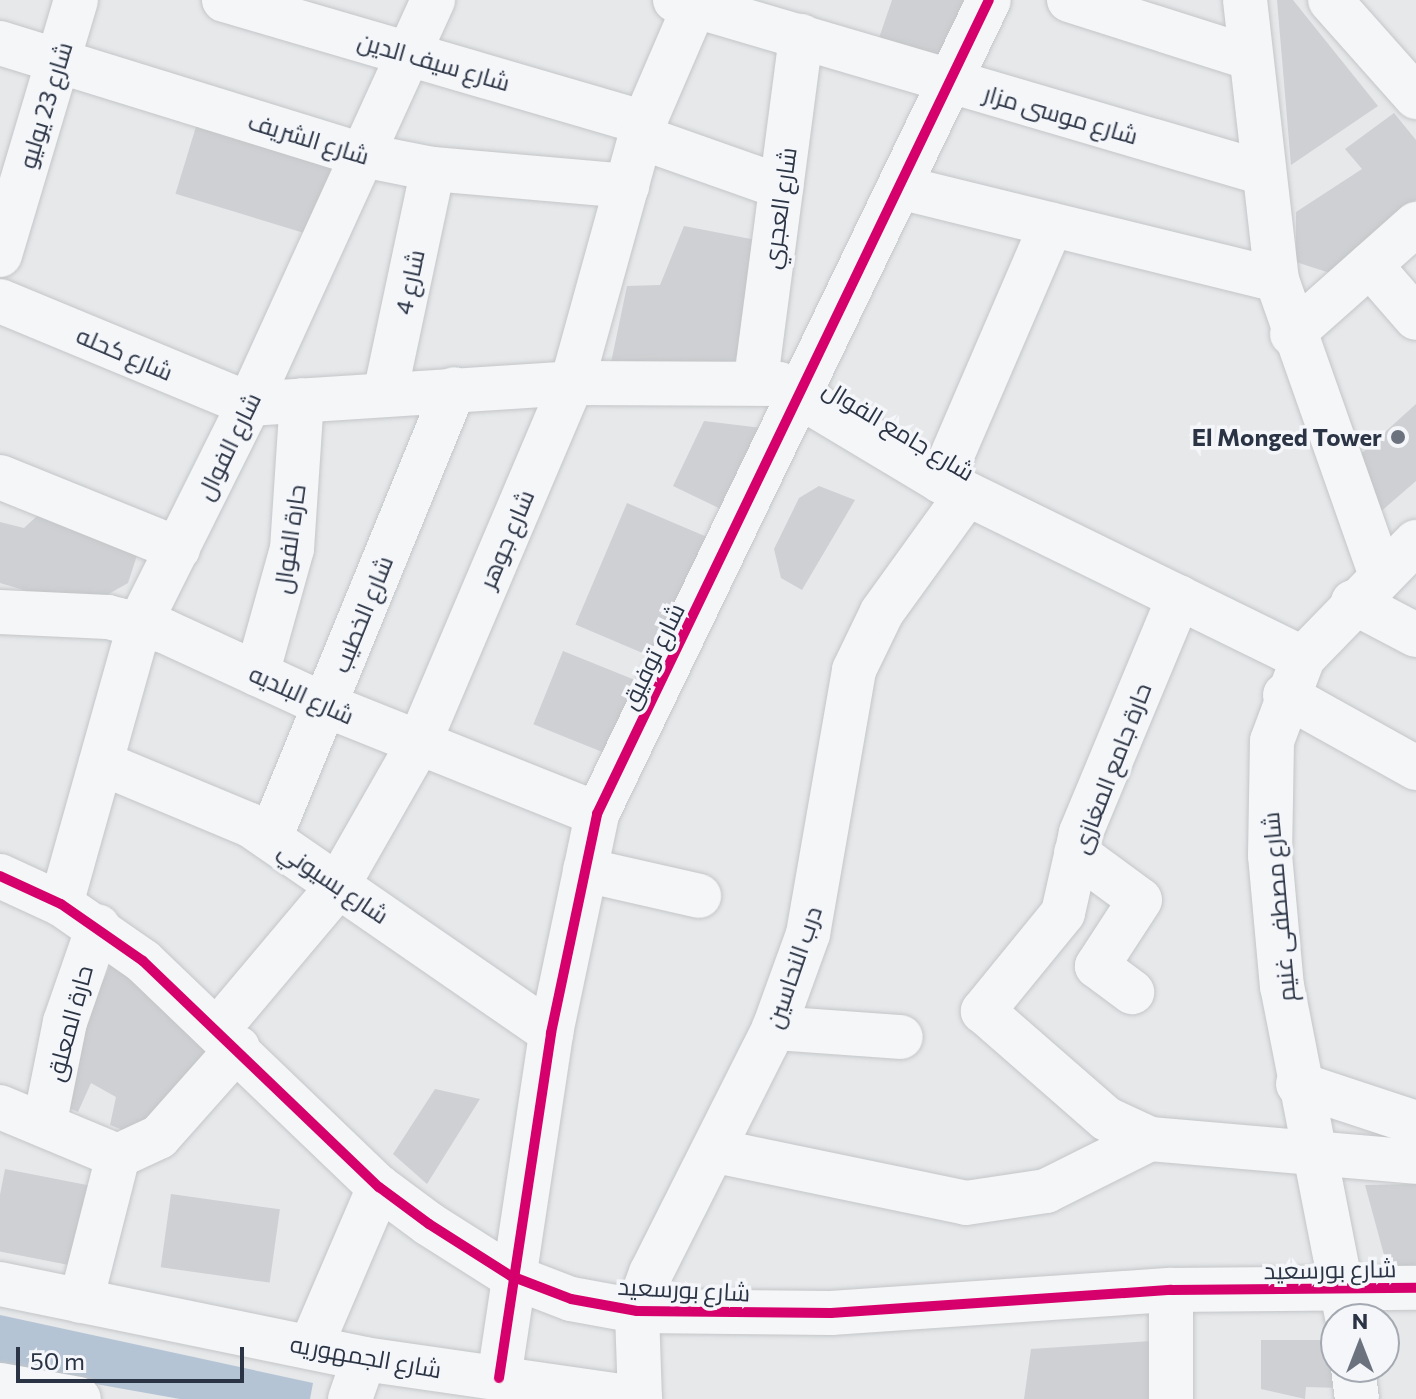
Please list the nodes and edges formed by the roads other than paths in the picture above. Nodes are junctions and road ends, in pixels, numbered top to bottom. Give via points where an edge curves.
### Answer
1 (76, 0) edge
2 (224, 0) edge
3 (433, 0) edge
4 (989, 0) edge
5 (1069, 0) edge
6 (1245, 0) edge
7 (1330, 0) edge
8 (689, 2) edge
9 (801, 36) junction
10 (0, 43) edge
11 (408, 54) junction
12 (1251, 58) junction
13 (58, 60) junction
14 (951, 82) junction
15 (1416, 97) edge
16 (642, 130) junction
17 (362, 155) junction
18 (433, 169) junction
19 (1263, 173) junction
20 (627, 186) junction
21 (781, 187) junction
22 (903, 188) junction
23 (1416, 224) edge
24 (1051, 225) junction
25 (0, 255) edge
26 (1370, 265) junction
27 (1277, 280) junction
28 (0, 301) edge
29 (1416, 318) edge
30 (1292, 334) junction
31 (756, 379) junction
32 (572, 383) junction
33 (454, 389) junction
34 (385, 394) junction
35 (802, 396) junction
36 (302, 400) junction
37 (249, 404) junction
38 (0, 477) edge
39 (954, 488) junction
40 (1416, 542) edge
41 (178, 549) junction
42 (1366, 587) junction
43 (1179, 597) junction
44 (0, 612) edge
45 (140, 623) junction
46 (1416, 635) edge
47 (257, 674) junction
48 (1294, 677) junction
49 (325, 705) junction
50 (419, 743) junction
51 (101, 763) junction
52 (1416, 768) edge
53 (597, 814) junction
54 (270, 838) junction
55 (1076, 853) junction
56 (585, 870) junction
57 (0, 876) edge
58 (339, 884) junction
59 (699, 896) dead end
60 (61, 904) junction
61 (98, 927) junction
62 (1132, 992) dead end
63 (774, 1028) junction
64 (551, 1033) junction
65 (901, 1037) dead end
66 (228, 1038) junction
67 (1298, 1084) junction
68 (0, 1107) edge
69 (45, 1121) junction
70 (1416, 1123) edge
71 (1150, 1139) junction
72 (716, 1151) junction
73 (1312, 1151) junction
74 (118, 1156) junction
75 (1416, 1162) edge
76 (379, 1187) junction
77 (511, 1276) junction
78 (0, 1284) edge
79 (1416, 1288) edge
80 (1171, 1290) junction
81 (81, 1301) junction
82 (1322, 1303) edge
83 (1345, 1303) edge
84 (1353, 1303) edge
85 (637, 1311) junction
86 (311, 1346) junction
87 (499, 1378) junction
88 (357, 1379) edge
89 (0, 1385) edge
90 (79, 1399) edge
91 (640, 1399) edge
92 (1171, 1399) edge

1 - 13 street, شارع 23 يوليو
2 - 11 street, شارع سيف الدين
3 - 11 street, شارع الفوال
4 - 14 street, شارع توفيق
5 - 12 street
6 - 12 street
7 - 15 street
8 - 9 street, شارع موسى مزار
8 - 16 street, شارع جوهر
9 - 14 street, شارع موسى مزار
9 - 21 street, شارع العجري
10 - 13 street, شارع الشريف
11 - 16 street, شارع سيف الدين
11 - 17 street, شارع الفوال
12 - 19 street
13 - 17 street, شارع الشريف
13 - 25 street, شارع 23 يوليو
14 - 19 street, شارع موسى مزار
14 - 22 street, شارع توفيق
16 - 20 street, شارع جوهر
16 - 21 street, شارع سيف الدين
17 - 18 street, شارع الشريف
17 - 37 street, شارع الفوال
18 - 20 street, شارع الشريف
18 - 34 street, شارع 4
19 - 27 street
20 - 32 street, شارع جوهر
21 - 31 street, شارع العجري
22 - 24 street
22 - 35 street, شارع توفيق
23 - 26 street
24 - 27 street
24 - 39 street, درب النحاسين
26 - 29 street
26 - 30 street
27 - 30 street
28 - 37 street, شارع كحله
30 - 42 street
31 - 32 street, شارع جامع الفوال
31 - 35 street, شارع جامع الفوال
32 - 33 street, شارع جامع الفوال
32 - 50 street, شارع جوهر
33 - 34 street, شارع جامع الفوال
33 - 49 street, شارع الخطيب
34 - 36 street, شارع جامع الفوال
35 - 39 street, شارع جامع الفوال
35 - 53 street, شارع توفيق
36 - 37 street, شارع جامع الفوال
36 - 47 street, حارة الفوال via 292,549
37 - 41 street, شارع الفوال
38 - 41 street
39 - 43 street, شارع جامع الفوال
39 - 63 street, درب النحاسين via 854,670 817,898
40 - 42 street, شارع مصطفى غنيم
41 - 45 street, شارع الفوال
42 - 46 street
42 - 48 street, شارع مصطفى غنيم
43 - 48 street, شارع جامع الفوال
43 - 55 street, حارة جامع المغازى
44 - 45 street, شارع البلديه
45 - 47 street, شارع البلديه
45 - 51 street, شارع الفوال
47 - 49 street, شارع البلديه
48 - 52 street, شارع جامع الفوال
48 - 67 street, شارع مصطفى غنيم via 1272,741 1270,856
49 - 50 street, شارع البلديه
49 - 54 street, شارع الخطيب
50 - 53 street, شارع البلديه
50 - 58 street, شارع جوهر
51 - 54 street, شارع بسيوني via 223,810
51 - 60 street, شارع الفوال
53 - 56 street, شارع توفيق
54 - 58 street, شارع بسيوني
55 - 62 street via 1140,900 1097,966
55 - 71 street, حارة جامع المغازى via 1063,913 983,1011 1107,1119
56 - 59 street
56 - 64 street, شارع توفيق
57 - 60 street, شارع بورسعيد
58 - 64 street, شارع بسيوني
58 - 66 street, شارع جوهر
60 - 61 street, شارع بورسعيد
61 - 66 street, شارع بورسعيد
61 - 69 street, حارة المعلق via 65,1022
63 - 65 street
63 - 72 street, درب النحاسين
64 - 77 street, شارع توفيق
66 - 74 street, شارع جوهر via 159,1137
66 - 76 street, شارع بورسعيد
67 - 70 street
67 - 73 street, شارع مصطفى غنيم
68 - 69 street
69 - 74 street
71 - 72 street via 1046,1191 966,1203
71 - 73 street
72 - 85 street, درب النحاسين
73 - 75 street
73 - 83 street, شارع مصطفى غنيم
74 - 81 street
76 - 77 street, شارع بورسعيد
76 - 86 street
77 - 85 street, شارع بورسعيد via 571,1299
77 - 87 street, شارع توفيق
78 - 81 street, شارع الجمهوريه
79 - 84 street, شارع بورسعيد
80 - 82 street, شارع بورسعيد
80 - 85 street, شارع بورسعيد via 831,1313
80 - 92 street
81 - 86 street, شارع الجمهوريه
85 - 91 street, درب النحاسين
86 - 88 street, شارع الجمهوريه
87 - 88 street, شارع الجمهوريه
87 - 91 street, شارع الجمهوريه
89 - 90 street

